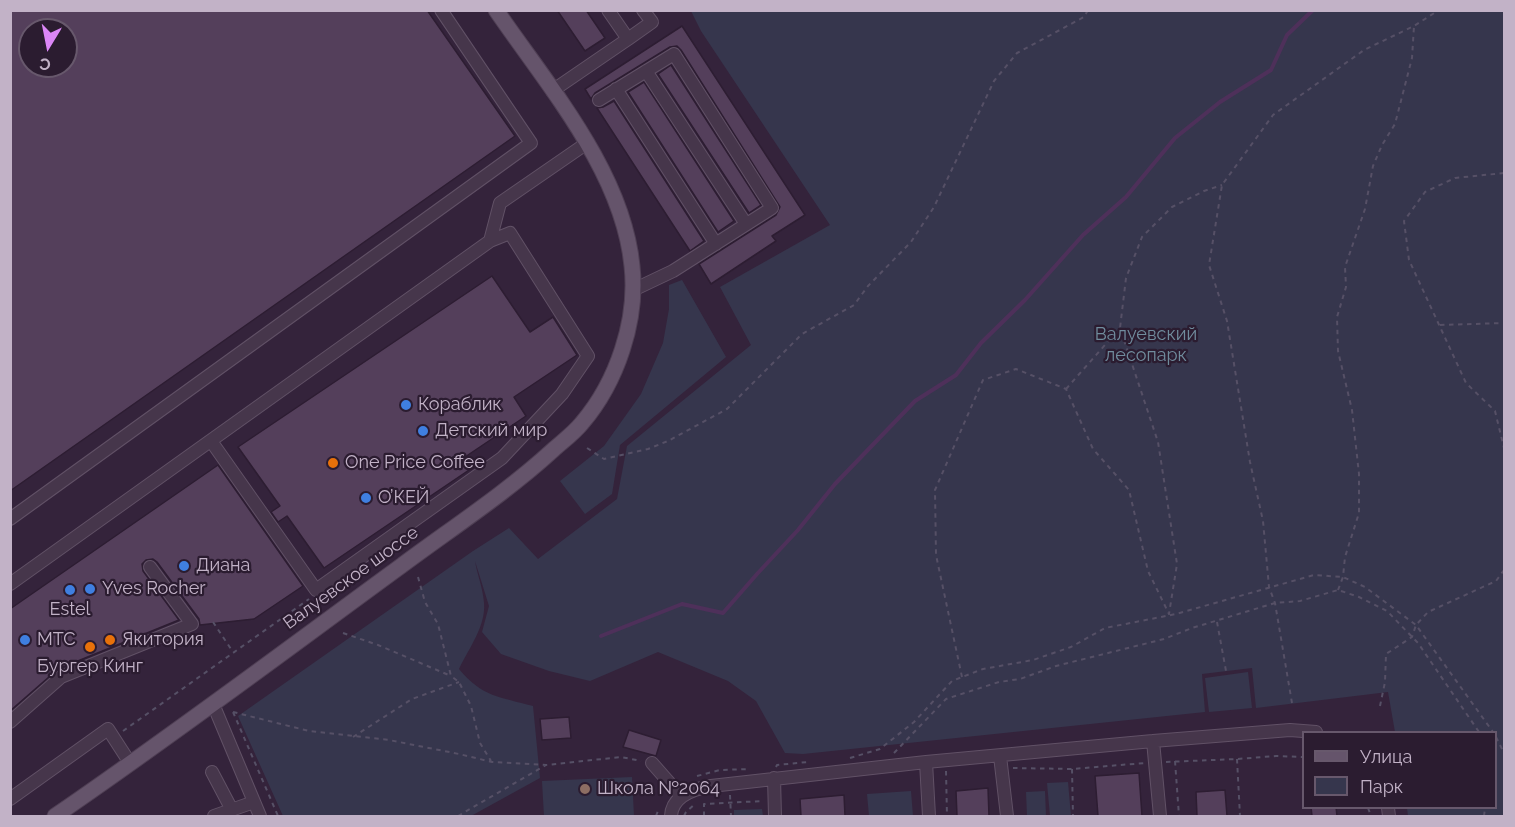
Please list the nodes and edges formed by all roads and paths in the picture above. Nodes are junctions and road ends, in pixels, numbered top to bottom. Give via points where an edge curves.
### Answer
1 (441, 10) edge
2 (496, 10) edge
3 (608, 10) edge
4 (643, 10) edge
5 (1088, 10) edge
6 (1439, 10) edge
7 (1414, 26) junction
8 (628, 39) junction
9 (646, 70) junction
10 (616, 89) junction
11 (552, 91) junction
12 (598, 100) dead end
13 (587, 144) junction
14 (1504, 173) edge
15 (1222, 185) junction
16 (746, 224) junction
17 (490, 242) junction
18 (716, 244) junction
19 (633, 290) junction
20 (1504, 323) edge
21 (1440, 325) junction
22 (1120, 328) junction
23 (1066, 389) junction
24 (211, 441) junction
25 (587, 448) dead end
26 (1504, 448) edge
27 (10, 519) edge
28 (150, 567) dead end
29 (1504, 570) edge
30 (418, 577) dead end
31 (1343, 577) junction
32 (10, 584) edge
33 (1269, 587) junction
34 (1338, 590) junction
35 (1275, 603) junction
36 (1169, 614) junction
37 (1217, 621) junction
38 (213, 622) dead end
39 (1416, 625) junction
40 (343, 633) dead end
41 (1412, 637) junction
42 (233, 652) dead end
43 (1226, 671) dead end
44 (451, 676) junction
45 (962, 677) junction
46 (459, 682) junction
47 (213, 704) junction
48 (1292, 704) dead end
49 (1380, 706) dead end
50 (10, 722) edge
51 (1303, 731) edge
52 (1478, 731) edge
53 (1492, 731) edge
54 (352, 738) junction
55 (1497, 739) edge
56 (1153, 741) junction
57 (1504, 753) edge
58 (893, 756) dead end
59 (1000, 756) junction
60 (848, 758) dead end
61 (1237, 759) dead end
62 (1175, 761) dead end
63 (492, 762) junction
64 (812, 762) dead end
65 (926, 762) junction
66 (130, 763) junction
67 (652, 763) joint
68 (546, 765) junction
69 (1072, 769) dead end
70 (946, 770) dead end
71 (212, 772) dead end
72 (775, 773) junction
73 (730, 793) dead end
74 (681, 796) junction
75 (10, 799) edge
76 (254, 801) junction
77 (768, 801) dead end
78 (731, 802) junction
79 (232, 810) junction
80 (54, 816) edge
81 (214, 816) edge
82 (260, 816) edge
83 (278, 816) edge
84 (458, 816) edge
85 (671, 816) edge
86 (704, 816) edge
87 (731, 816) edge
88 (775, 816) edge
89 (928, 816) edge
90 (947, 816) edge
91 (1007, 816) edge
92 (1073, 816) edge
93 (1160, 816) edge
94 (1179, 816) edge
95 (1240, 816) edge

1 - 27 street via 531,143
2 - 11 main road, Валуевское шоссе
3 - 8 street
4 - 8 street via 652,22
5 - 25 path via 1084,17 1017,53 994,81 934,207 911,242 854,305 802,334 727,409 694,428 648,449 604,459
6 - 7 path
7 - 15 path via 1364,50 1273,116
7 - 31 path via 1412,58 1395,124 1373,166 1365,209 1345,267 1346,287 1337,316 1338,351 1352,410 1359,474 1359,513
8 - 11 street
9 - 10 street
9 - 16 street
9 - 16 street via 674,54 772,208
10 - 12 street
10 - 18 street
11 - 13 main road, Валуевское шоссе
13 - 17 street via 500,203
13 - 19 main road, Валуевское шоссе via 608,180 625,226
14 - 21 path via 1455,178 1425,192 1404,221 1409,260
15 - 22 path via 1172,207 1142,237 1126,278
15 - 33 path via 1209,265 1227,321 1263,521
16 - 18 street
17 - 24 street
17 - 24 street via 510,233 588,356 562,394 502,458 316,590
18 - 19 street
19 - 47 main road, Валуевское шоссе via 618,362 582,424 530,472
20 - 21 path
21 - 26 path via 1466,383 1495,411
22 - 23 path
22 - 36 path via 1158,442 1177,564
23 - 36 path via 1093,449 1129,490 1148,571
23 - 45 path via 1016,369 984,380 935,490 936,555
24 - 32 street
28 - 50 street via 192,624 61,676
29 - 39 path via 1496,582 1428,612
30 - 44 path via 425,602 438,624
31 - 33 path via 1314,574
31 - 34 path
31 - 39 path via 1365,587
33 - 35 path
33 - 36 path
34 - 35 path via 1300,601
34 - 41 path via 1387,611
35 - 37 path
35 - 48 path
36 - 45 path via 1105,628 1071,647
37 - 43 path
37 - 58 path via 946,699
38 - 42 path
39 - 41 path
39 - 53 path
40 - 44 path
41 - 49 path via 1386,654
41 - 52 path
44 - 46 path
45 - 60 path via 952,681 914,722 880,749
46 - 54 path via 412,699
46 - 63 path via 471,706 480,743
47 - 66 main road, Валуевское шоссе
47 - 76 street
51 - 56 street
54 - 63 path via 389,740
54 - 83 path via 233,712
55 - 57 path
56 - 59 street
56 - 93 street
59 - 65 street
59 - 91 street
61 - 95 path
62 - 94 path
63 - 68 path
64 - 72 path via 777,765
65 - 72 street
65 - 89 street
66 - 75 street via 108,729
66 - 80 main road, Валуевское шоссе
67 - 68 path via 621,757
67 - 74 street
68 - 84 path
69 - 92 path
70 - 90 path
71 - 79 street
72 - 74 street via 703,782
72 - 88 street
73 - 78 path
74 - 85 street
76 - 79 street
76 - 82 street
77 - 78 path
78 - 86 path via 704,804
78 - 87 path
79 - 81 street

